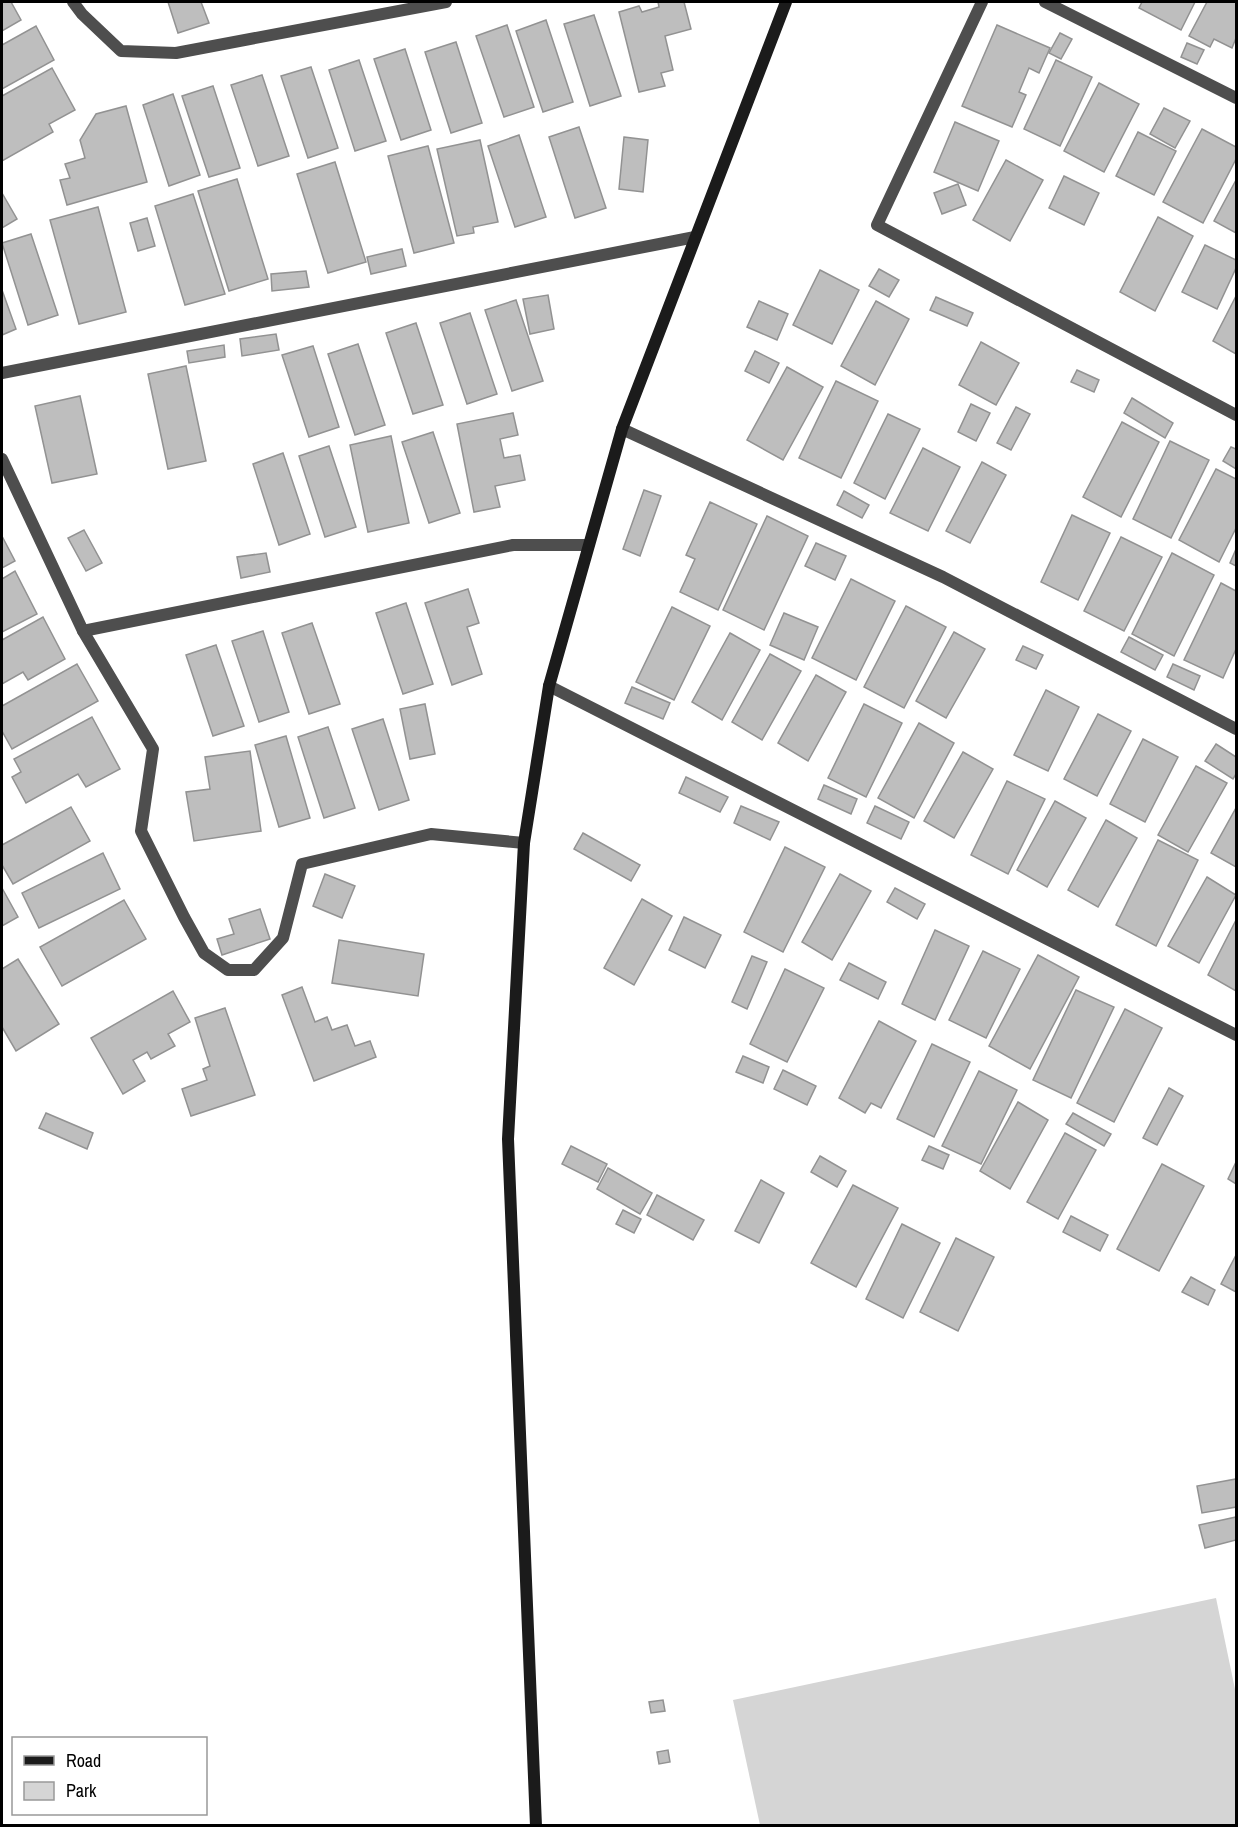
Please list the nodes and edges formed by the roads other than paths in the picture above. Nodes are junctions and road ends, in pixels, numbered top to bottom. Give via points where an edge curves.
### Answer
1 (73, 2) edge
2 (446, 2) edge
3 (786, 2) edge
4 (982, 2) edge
5 (1045, 2) edge
6 (1236, 98) edge
7 (695, 237) junction
8 (2, 373) edge
9 (1236, 415) edge
10 (622, 429) junction
11 (2, 459) edge
12 (588, 545) junction
13 (83, 631) junction
14 (549, 686) junction
15 (1236, 729) edge
16 (524, 843) junction
17 (1236, 1035) edge
18 (536, 1826) edge

1 - 2 street via 121,51 176,53
3 - 7 street
4 - 9 street via 877,225
5 - 6 street
7 - 8 street
7 - 10 street
10 - 12 street
10 - 15 street via 943,577
11 - 13 street
12 - 13 street via 513,545
12 - 14 street
13 - 16 street via 153,749 141,831 204,953 228,969 254,970 283,938 302,864 431,834
14 - 16 street
14 - 17 street
16 - 18 street via 508,1139

